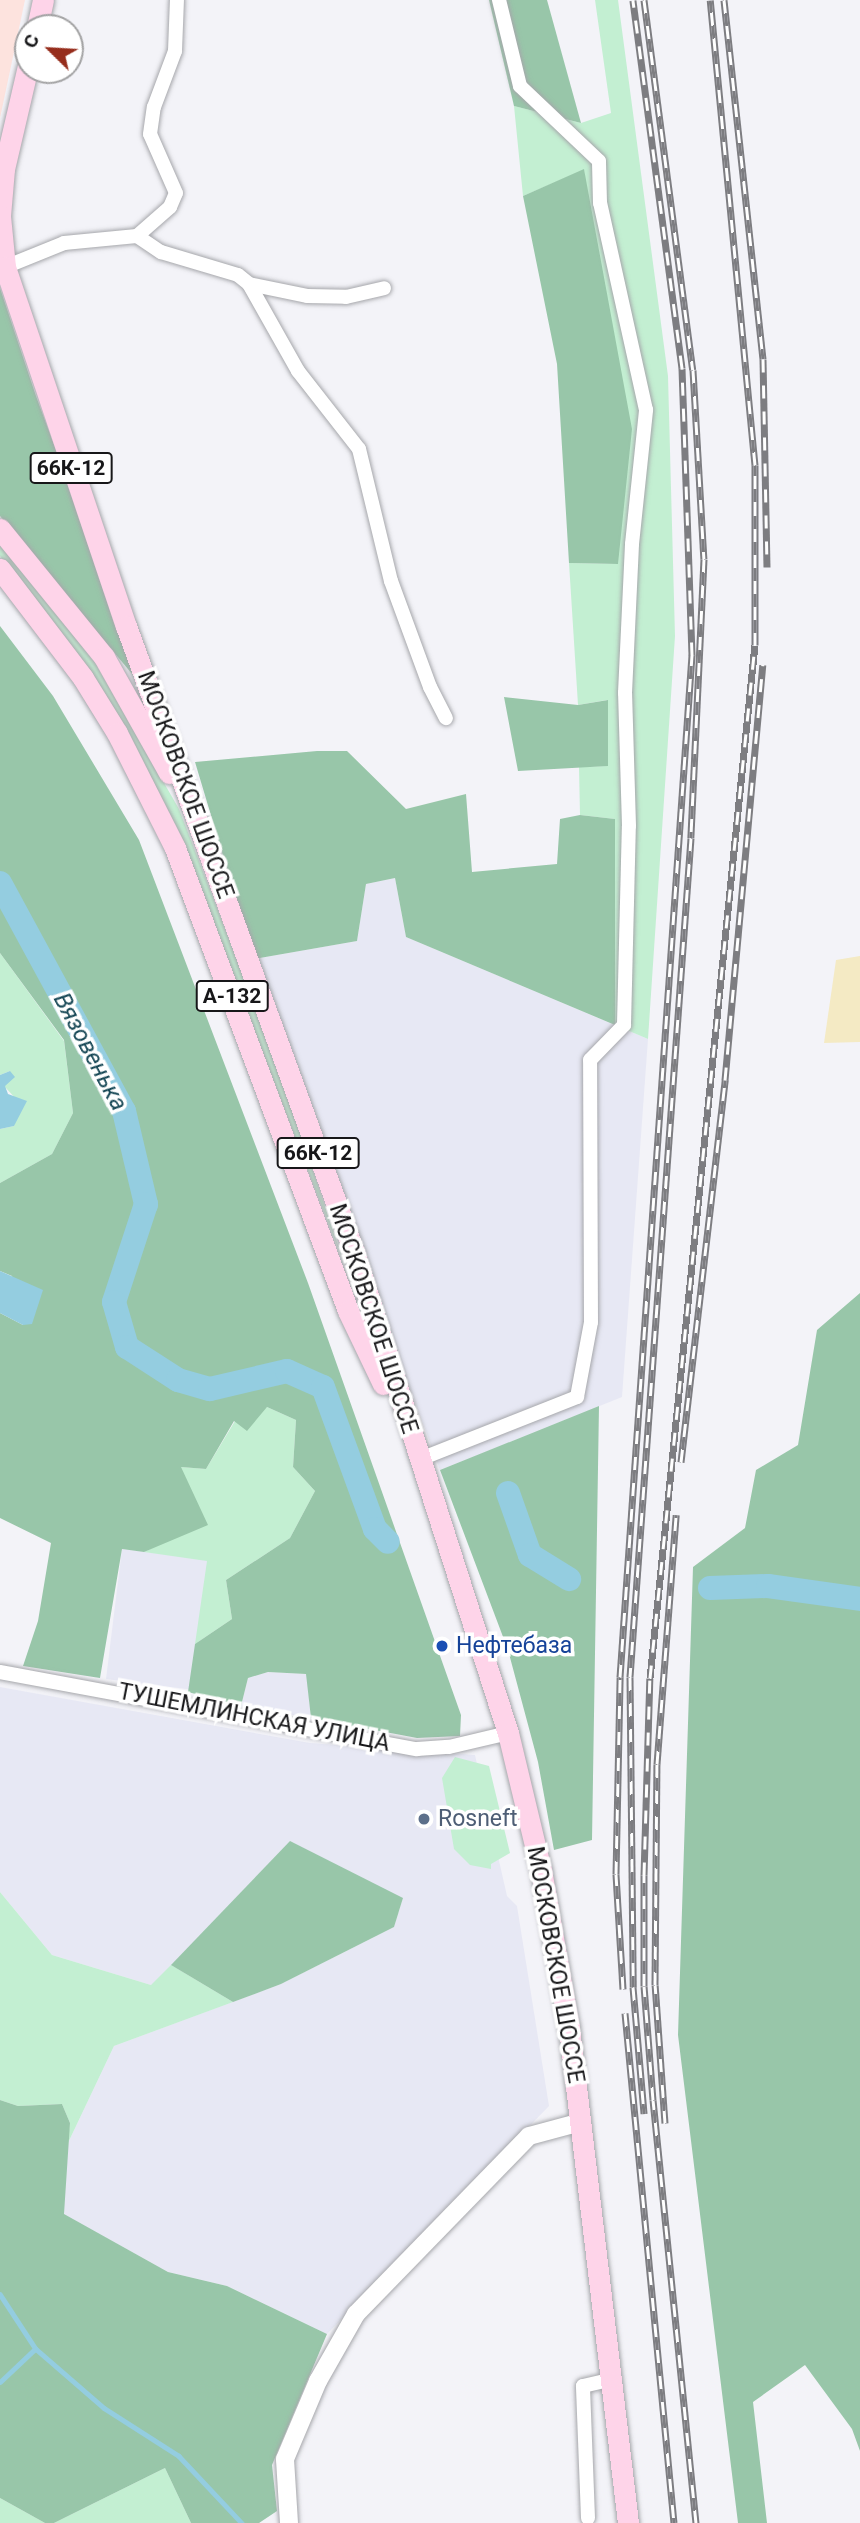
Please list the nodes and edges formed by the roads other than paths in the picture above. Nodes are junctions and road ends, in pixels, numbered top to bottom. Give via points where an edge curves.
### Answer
1 (177, 0) edge
2 (499, 0) edge
3 (24, 84) edge
4 (137, 236) junction
5 (5, 267) junction
6 (249, 284) junction
7 (383, 288) dead end
8 (0, 528) edge
9 (0, 569) edge
10 (446, 718) dead end
11 (213, 859) junction
12 (416, 1454) junction
13 (0, 1672) edge
14 (508, 1733) junction
15 (581, 2122) junction
16 (613, 2379) junction
17 (587, 2518) dead end
18 (289, 2523) edge
19 (628, 2523) edge

1 - 4 street via 175,51 153,107 150,134 176,193 170,207
2 - 12 street via 520,86 599,161 600,203 646,410 632,544 625,693 629,826 624,1025 590,1059 591,1322 578,1397
3 - 5 main road, МОСКОВСКОЕ ШОССЕ / 66К-12 via 4,169 0,216
4 - 5 street via 64,243
4 - 6 street via 161,252 238,275
5 - 11 main road, МОСКОВСКОЕ ШОССЕ / 66К-12 via 126,626
6 - 7 street via 307,296 346,297
6 - 10 street via 298,371 359,449 391,581
8 - 11 main road via 104,657
9 - 12 main road, А-132 via 83,678 175,848 348,1311
11 - 12 main road, МОСКОВСКОЕ ШОССЕ / 66К-12 via 354,1252
12 - 14 main road, МОСКОВСКОЕ ШОССЕ
13 - 14 street, ТУШЕМЛИНСКАЯ УЛИЦА via 416,1749 449,1747
14 - 15 main road, МОСКОВСКОЕ ШОССЕ via 553,1931
15 - 16 main road, МОСКОВСКОЕ ШОССЕ
15 - 18 street via 529,2136 356,2314 318,2381 285,2459
16 - 17 street via 583,2386
16 - 19 main road, МОСКОВСКОЕ ШОССЕ

